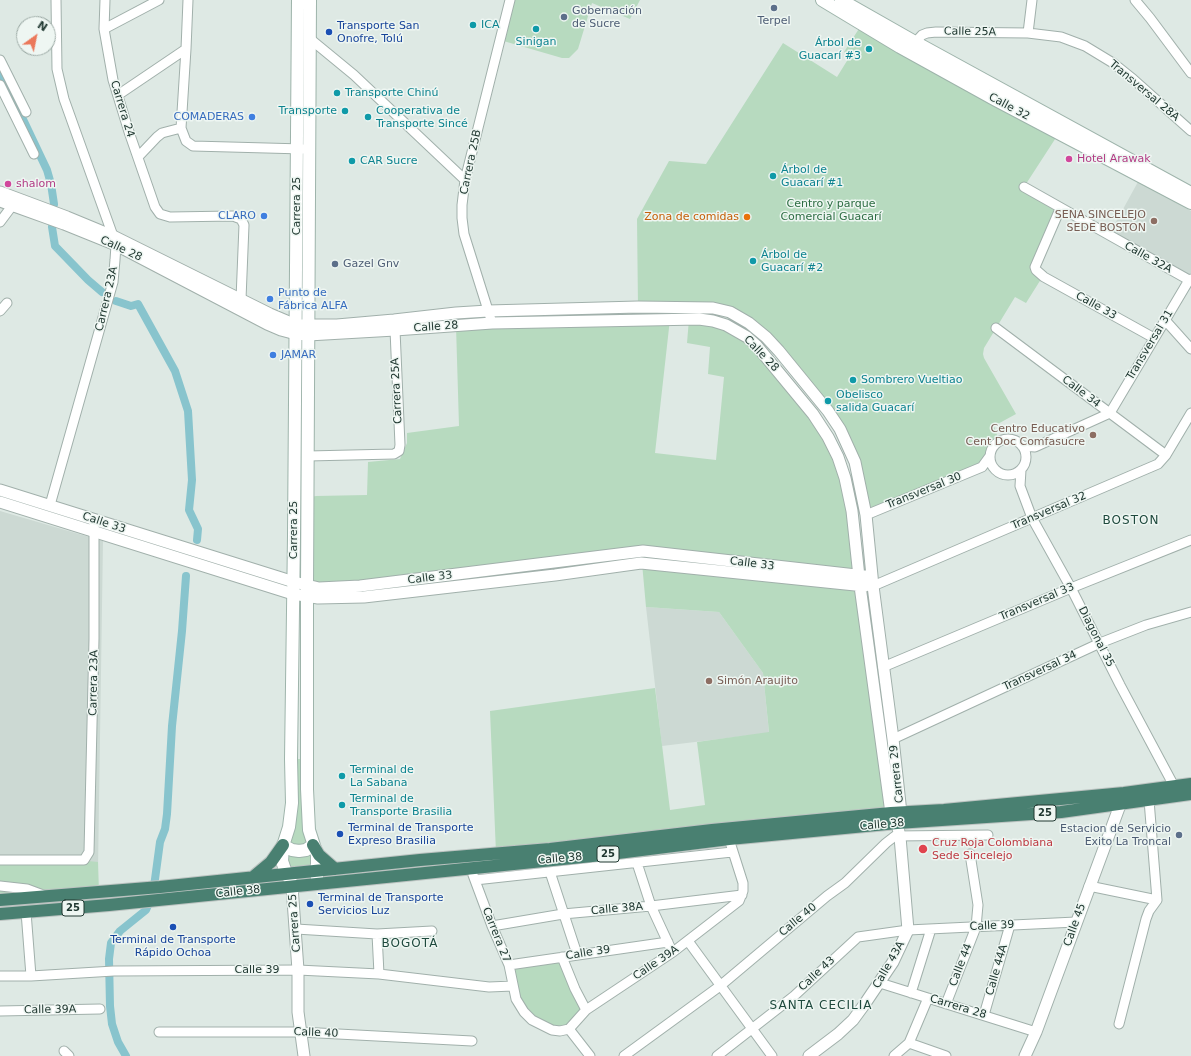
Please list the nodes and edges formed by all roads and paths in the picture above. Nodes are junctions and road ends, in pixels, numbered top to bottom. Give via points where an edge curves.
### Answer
1 (56, 0) edge
2 (105, 0) edge
3 (159, 0) edge
4 (188, 0) edge
5 (298, 0) edge
6 (310, 0) edge
7 (510, 0) edge
8 (1032, 0) edge
9 (1135, 0) edge
10 (832, 1) edge
11 (104, 29) junction
12 (1028, 33) junction
13 (309, 38) junction
14 (911, 47) junction
15 (186, 49) junction
16 (0, 60) edge
17 (1191, 74) edge
18 (0, 85) edge
19 (118, 95) junction
20 (26, 112) dead end
21 (181, 128) junction
22 (1191, 131) edge
23 (303, 149) junction
24 (34, 154) dead end
25 (138, 157) junction
26 (465, 180) junction
27 (1024, 187) dead end
28 (0, 192) edge
29 (1191, 193) edge
30 (0, 201) edge
31 (1191, 203) edge
32 (12, 206) junction
33 (1060, 209) junction
34 (0, 222) edge
35 (114, 241) junction
36 (1190, 279) edge
37 (242, 299) junction
38 (7, 303) dead end
39 (488, 311) junction
40 (0, 312) edge
41 (1165, 320) junction
42 (492, 323) junction
43 (996, 328) dead end
44 (302, 330) junction
45 (395, 330) junction
46 (1154, 338) junction
47 (1191, 349) edge
48 (828, 411) joint
49 (1110, 413) junction
50 (1191, 413) edge
51 (1022, 446) junction
52 (1036, 447) junction
53 (1166, 455) junction
54 (308, 456) junction
55 (990, 456) junction
56 (838, 457) joint
57 (1023, 466) junction
58 (982, 467) junction
59 (997, 472) junction
60 (1006, 476) junction
61 (1020, 486) junction
62 (0, 490) edge
63 (0, 502) edge
64 (50, 505) junction
65 (866, 515) junction
66 (1032, 518) junction
67 (94, 520) junction
68 (93, 532) junction
69 (1191, 540) edge
70 (554, 563) junction
71 (555, 575) junction
72 (859, 581) junction
73 (876, 581) junction
74 (293, 588) junction
75 (1071, 588) junction
76 (307, 591) junction
77 (1191, 612) edge
78 (1100, 643) junction
79 (883, 667) junction
80 (893, 739) junction
81 (1191, 784) edge
82 (1174, 786) junction
83 (1191, 794) edge
84 (1122, 799) junction
85 (1149, 800) junction
86 (896, 816) junction
87 (988, 835) dead end
88 (900, 837) junction
89 (729, 839) junction
90 (283, 845) junction
91 (313, 845) junction
92 (732, 852) junction
93 (970, 854) dead end
94 (0, 860) edge
95 (637, 863) junction
96 (335, 869) junction
97 (316, 871) junction
98 (550, 872) junction
99 (288, 874) junction
100 (473, 874) junction
101 (252, 877) junction
102 (318, 884) junction
103 (0, 886) edge
104 (292, 886) junction
105 (1089, 886) junction
106 (162, 893) junction
107 (144, 895) junction
108 (742, 895) junction
109 (49, 896) junction
110 (0, 900) edge
111 (1156, 900) junction
112 (651, 906) junction
113 (26, 912) junction
114 (0, 914) edge
115 (563, 914) junction
116 (1076, 922) junction
117 (1010, 925) junction
118 (492, 926) junction
119 (976, 927) junction
120 (296, 929) junction
121 (931, 929) junction
122 (432, 930) dead end
123 (908, 930) junction
124 (377, 934) junction
125 (688, 941) junction
126 (668, 942) junction
127 (673, 952) junction
128 (577, 954) junction
129 (562, 957) junction
130 (509, 965) junction
131 (298, 970) junction
132 (379, 974) junction
133 (0, 976) edge
134 (31, 976) junction
135 (880, 983) junction
136 (513, 986) junction
137 (720, 986) junction
138 (911, 993) junction
139 (928, 998) junction
140 (946, 1004) junction
141 (100, 1009) dead end
142 (0, 1010) edge
143 (586, 1010) junction
144 (984, 1015) junction
145 (1119, 1024) dead end
146 (569, 1029) junction
147 (752, 1030) junction
148 (159, 1032) dead end
149 (300, 1032) junction
150 (1036, 1032) junction
151 (472, 1041) dead end
152 (909, 1042) junction
153 (304, 1056) edge
154 (590, 1056) edge
155 (624, 1056) edge
156 (717, 1056) edge
157 (772, 1056) edge
158 (809, 1056) edge
159 (894, 1056) edge
160 (946, 1056) edge
161 (1025, 1056) edge

1 - 35 street, Carrera 23A via 57,69 64,99
2 - 11 street, Carrera 24
3 - 11 street
4 - 15 street
5 - 23 main road, Carrera 25
6 - 13 main road, Carrera 25
7 - 26 street, Carrera 25B
8 - 12 street
9 - 17 street
10 - 14 main road, Calle 32
11 - 19 street, Carrera 24
12 - 14 street, Calle 25A via 927,33
12 - 22 street, Transversal 28A via 1060,37 1085,46 1133,79
13 - 23 main road, Carrera 25
13 - 26 street via 354,75
14 - 29 main road, Calle 32
14 - 31 main road, Calle 32 via 994,99
15 - 19 street
15 - 21 street
16 - 20 street
18 - 24 street
19 - 25 street, Carrera 24
21 - 23 street via 186,140 193,146
21 - 25 street via 157,136
23 - 44 main road, Carrera 25
25 - 37 street, Carrera 24 via 155,207 160,214 170,217 234,216 241,219 244,225
26 - 39 street, Carrera 25B via 462,205 464,234
27 - 33 street, Calle 32A
28 - 35 street, Calle 28 via 67,217
30 - 32 street, Calle 28
32 - 34 street
32 - 35 street, Calle 28
33 - 36 street, Calle 32A
33 - 46 street, Calle 33 via 1035,267 1039,273
35 - 37 street, Calle 28
35 - 44 street, Calle 28 via 267,324 281,330
35 - 64 street, Carrera 23A via 113,282
36 - 41 street, Transversal 31
37 - 44 street, Calle 28
38 - 40 street
39 - 42 street, Carrera 25B
39 - 44 street, Calle 28
39 - 48 street, Calle 28 via 698,307 730,312 766,337
41 - 46 street, Transversal 31
41 - 47 street
42 - 45 street, Calle 28
42 - 56 street, Calle 28 via 699,319 726,325 756,345 774,366 813,414
43 - 49 street, Calle 34
44 - 45 street, Calle 28
44 - 54 main road, Carrera 25
44 - 74 main road, Carrera 25
45 - 54 street, Carrera 25A via 399,451 394,454
46 - 49 street, Transversal 31
48 - 65 street, Carrera 29 via 855,462
49 - 52 street
49 - 53 street, Calle 34
50 - 53 street, Transversal 32
51 - 52 street
51 - 55 street via 1005,439 995,444
51 - 57 street via 1026,452
52 - 57 street
53 - 66 street, Transversal 32 via 1158,464
54 - 76 main road, Carrera 25
55 - 58 street
55 - 59 street
56 - 72 street, Carrera 29 via 852,511
57 - 60 street via 1011,476
57 - 61 street, Diagonal 35
58 - 59 street
58 - 65 street, Transversal 30
59 - 60 street
60 - 61 street
61 - 66 street, Diagonal 35
62 - 64 street, Calle 33
63 - 68 street, Calle 33
64 - 67 street, Calle 33
65 - 73 street, Carrera 29
66 - 73 street, Transversal 32
66 - 75 street, Diagonal 35
67 - 68 street, Carrera 23A
67 - 74 street, Calle 33
68 - 74 street, Calle 33
68 - 94 street, Carrera 23A via 94,639 90,847 84,860
69 - 75 street, Transversal 33
70 - 71 street
70 - 72 street, Calle 33 via 643,551
70 - 76 street, Calle 33
71 - 72 street, Calle 33 via 642,563
71 - 76 street, Calle 33 via 364,597 332,599
72 - 73 street, Calle 33
72 - 86 street, Carrera 29
73 - 79 street, Carrera 29
74 - 76 street, Calle 33
74 - 90 main road, Carrera 25 via 292,804 289,827
75 - 78 street, Diagonal 35
75 - 79 street, Transversal 33
76 - 91 main road, Carrera 25 via 308,797 309,830
77 - 78 street, Transversal 34 via 1146,625
78 - 80 street, Transversal 34
78 - 82 street, Diagonal 35
79 - 80 street, Carrera 29
80 - 86 street, Carrera 29
81 - 82 highway, Calle 38 / 25
82 - 84 highway, Calle 38 / 25
83 - 85 highway, Calle 38 / 25
84 - 85 highway, Calle 38 / 25
84 - 86 highway, Calle 38 / 25 via 1061,812
84 - 105 street, Calle 45
85 - 111 street
86 - 88 street, Calle 43A
86 - 89 highway, Calle 38 / 25
86 - 96 highway, Calle 38 / 25 via 712,830 550,849
87 - 88 street, Calle 40
88 - 123 street, Calle 43A
88 - 137 street, Calle 40 via 895,836 891,839 845,883
89 - 92 street
89 - 100 highway, Calle 38 / 25
90 - 91 main road via 299,851
90 - 99 main road, Carrera 25 via 282,861
90 - 101 highway via 271,862
91 - 96 highway via 319,855
91 - 97 main road, Carrera 25 via 317,855
92 - 95 street
92 - 108 street via 744,883
93 - 119 street, Calle 44 via 978,905
95 - 98 street
95 - 112 street
96 - 97 highway, Calle 38 / 25
97 - 99 highway, Calle 38 / 25
97 - 102 main road, Carrera 25
98 - 100 street
98 - 115 street
99 - 101 highway, Calle 38 / 25
99 - 104 main road, Carrera 25
100 - 102 highway, Calle 38 / 25
100 - 118 street, Carrera 27
101 - 106 highway, Calle 38 / 25
102 - 104 highway, Calle 38 / 25
103 - 109 street via 27,889
104 - 106 highway, Calle 38 / 25
104 - 120 street, Carrera 25
105 - 111 street
105 - 116 street, Calle 45
106 - 107 highway, Calle 38 / 25
107 - 109 highway, Calle 38 / 25
107 - 113 highway, Calle 38 / 25 via 109,905
108 - 112 street, Calle 38A
108 - 125 street, Calle 39A via 732,907
109 - 110 highway, Calle 38 / 25
111 - 145 street via 1146,919
112 - 115 street, Calle 38A
112 - 126 street
113 - 114 highway, Calle 38 / 25
113 - 134 street
115 - 118 street, Calle 38A
115 - 128 street
116 - 117 street, Calle 39
116 - 150 street, Calle 45
117 - 119 street, Calle 39
117 - 144 street, Calle 44A
118 - 130 street, Carrera 27
119 - 121 street, Calle 39
119 - 140 street, Calle 44
120 - 124 street
120 - 131 street, Carrera 25
121 - 123 street, Calle 39
121 - 138 street
122 - 124 street
123 - 135 street, Calle 43A via 896,957
123 - 147 street, Calle 43 via 858,937 794,996
124 - 132 street
125 - 127 street, Calle 39A
125 - 137 street
126 - 127 street
126 - 128 street, Calle 39
127 - 143 street, Calle 39A
128 - 129 street, Calle 39
129 - 130 street, Calle 39
129 - 143 street
130 - 136 street, Carrera 27
131 - 132 street, Calle 39
131 - 134 street, Calle 39 via 109,971
131 - 149 street, Carrera 25
132 - 136 street, Calle 39 via 489,987
133 - 134 street, Calle 39
135 - 138 street, Carrera 28
135 - 158 street, Calle 43A via 853,1020
136 - 146 street, Carrera 27 via 516,999 532,1020 552,1030
137 - 147 street
137 - 155 street, Calle 40
138 - 139 street, Carrera 28
139 - 140 street, Carrera 28
139 - 152 street
140 - 144 street, Carrera 28
141 - 142 street, Calle 39A
143 - 146 street, Calle 39A
144 - 150 street, Carrera 28
146 - 154 street
147 - 156 street, Calle 43
147 - 157 street
148 - 149 street, Calle 40
149 - 151 street, Calle 40
149 - 153 street, Carrera 25
150 - 161 street, Calle 45
152 - 159 street
152 - 160 street

